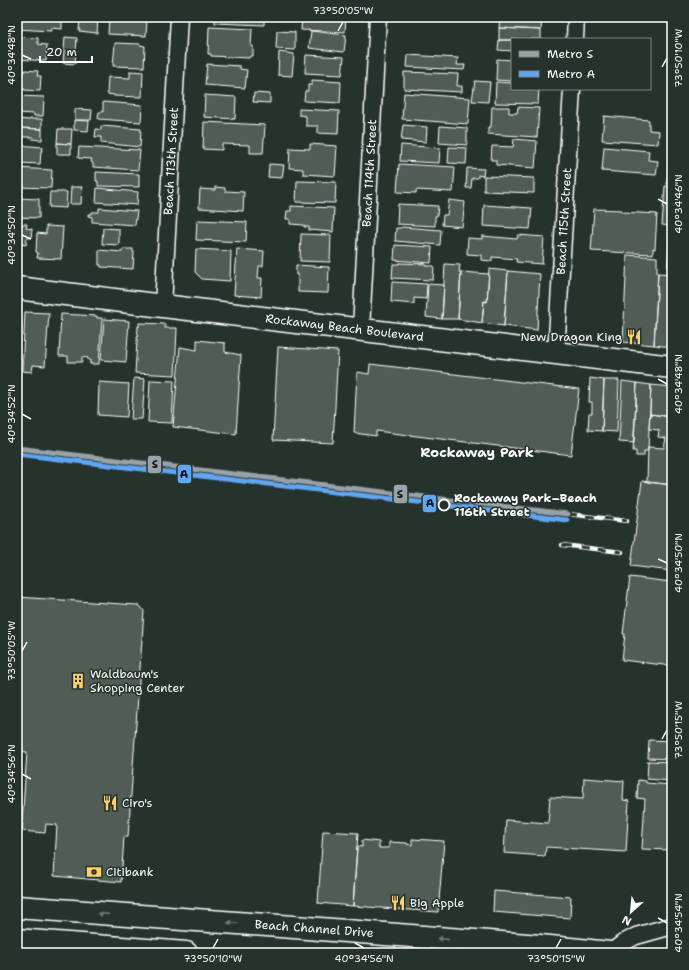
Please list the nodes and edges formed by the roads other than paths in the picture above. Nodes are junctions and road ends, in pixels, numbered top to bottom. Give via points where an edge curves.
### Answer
1 (179, 17) edge
2 (378, 17) edge
3 (576, 17) edge
4 (575, 38) edge
5 (572, 90) edge
6 (17, 288) edge
7 (163, 306) junction
8 (361, 329) junction
9 (556, 353) junction
10 (672, 367) edge
11 (17, 907) edge
12 (672, 926) edge
13 (17, 940) edge
14 (186, 953) edge
15 (610, 953) edge

1 - 7 street, Beach 113th Street
2 - 8 street, Beach 114th Street
3 - 4 street
5 - 9 street, Beach 115th Street
6 - 7 main road, Rockaway Beach Boulevard
7 - 8 main road, Rockaway Beach Boulevard
8 - 9 main road, Rockaway Beach Boulevard
9 - 10 main road, Rockaway Beach Boulevard
15 -> 11 main road, Beach Channel Drive
12 - 15 street via 636,936
13 - 14 main road

